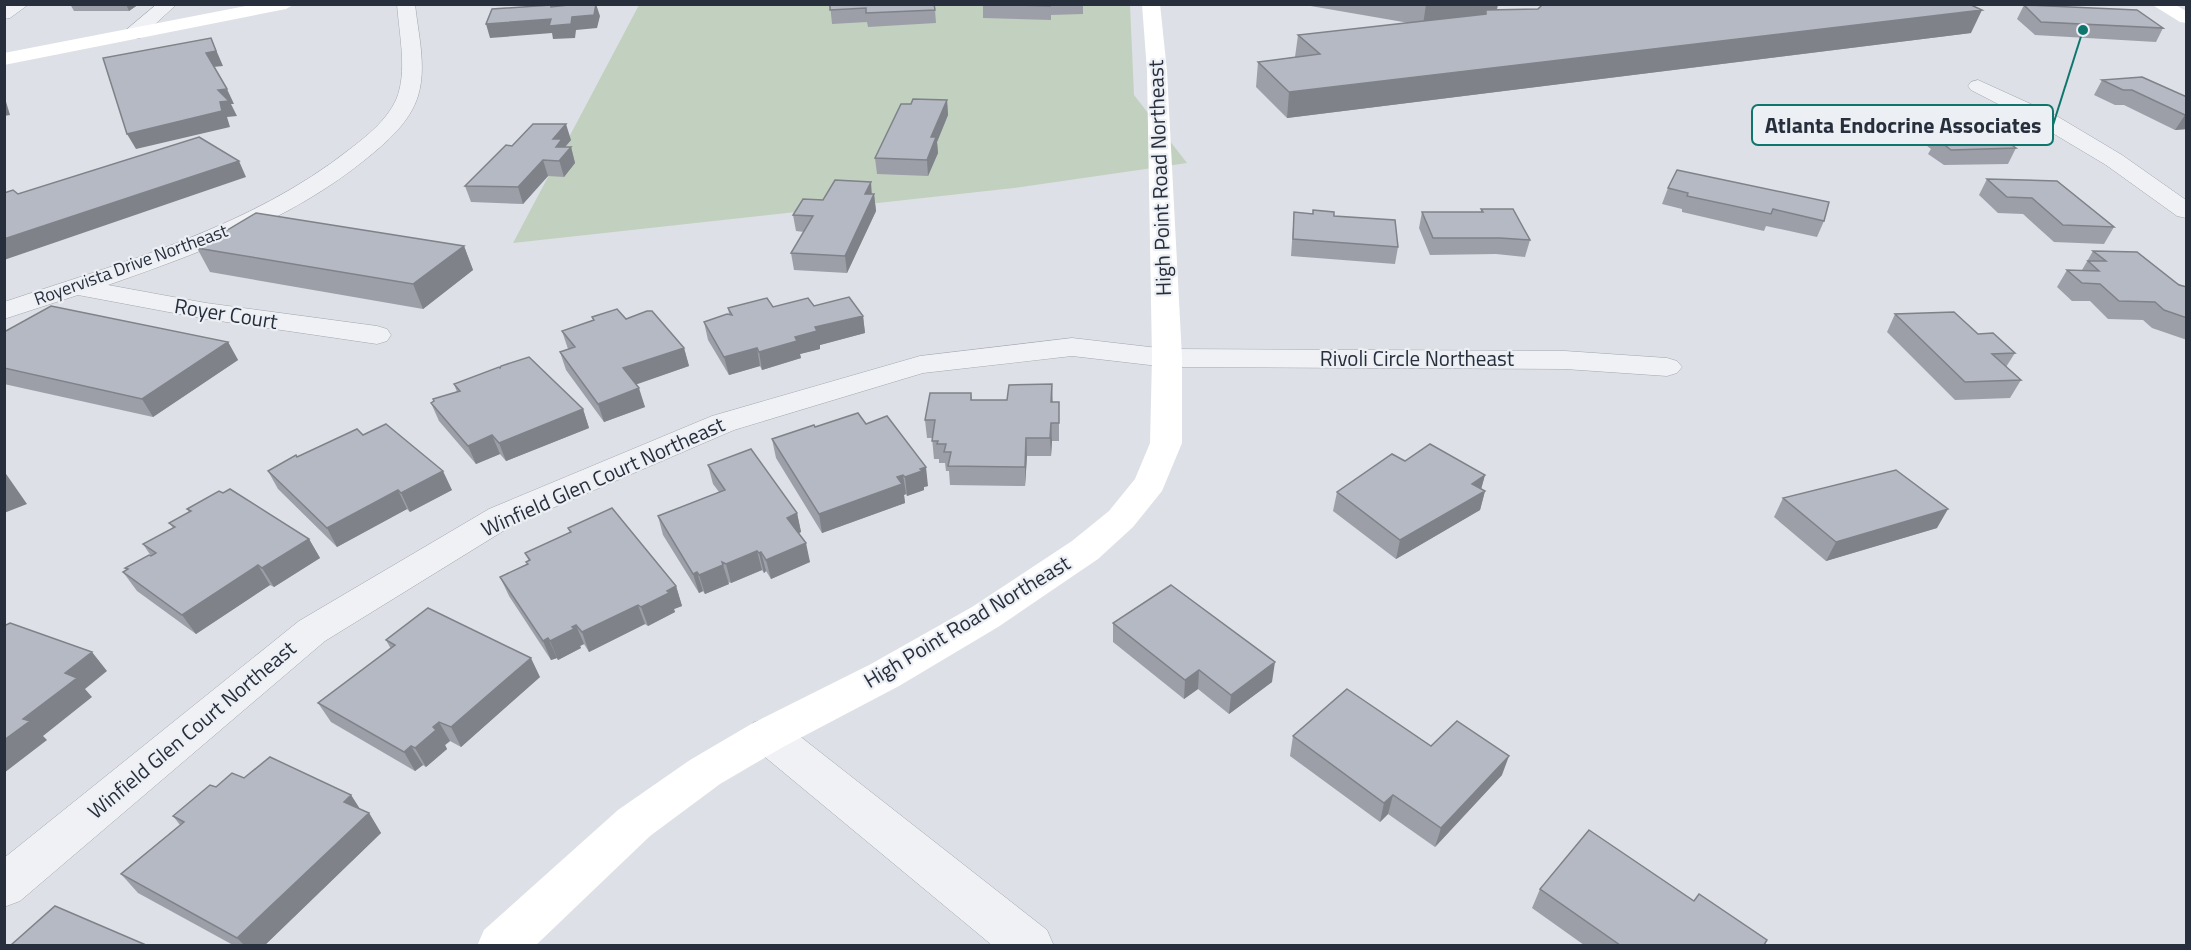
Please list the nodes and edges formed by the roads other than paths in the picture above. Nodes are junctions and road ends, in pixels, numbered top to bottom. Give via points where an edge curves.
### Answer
1 (20, 4) edge
2 (168, 4) edge
3 (286, 4) edge
4 (406, 4) edge
5 (1151, 4) edge
6 (2160, 4) edge
7 (4, 14) edge
8 (2187, 18) edge
9 (133, 34) junction
10 (4, 59) edge
11 (1978, 86) dead end
12 (2187, 211) edge
13 (76, 287) junction
14 (4, 311) edge
15 (377, 335) dead end
16 (1167, 358) junction
17 (1667, 367) dead end
18 (768, 735) junction
19 (4, 886) edge
20 (501, 945) edge
21 (1030, 945) edge

1 - 7 street
2 - 9 street
3 - 9 street
4 - 13 street, Royervista Drive Northeast via 408,96 384,132 361,153 279,206 203,241
5 - 16 street, High Point Road Northeast
6 - 8 street
9 - 10 street
11 - 12 street via 2066,131
13 - 14 street, Royervista Drive Northeast
13 - 15 street, Royer Court via 196,310
16 - 17 street, Rivoli Circle Northeast via 1565,360
16 - 18 street, High Point Road Northeast via 1166,443 1150,483 1121,519 1085,550 985,616 885,675
16 - 19 street, Winfield Glen Court Northeast via 1072,347 920,365 723,423 501,517 312,631
18 - 20 street, High Point Road Northeast via 705,772 634,823
18 - 21 street

